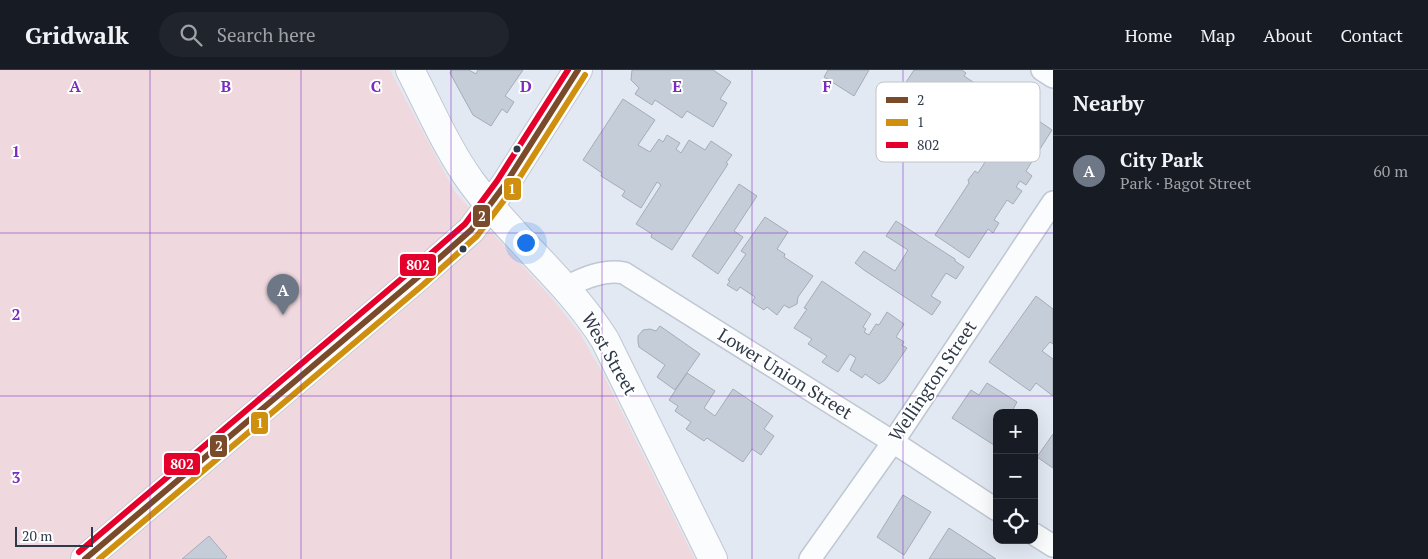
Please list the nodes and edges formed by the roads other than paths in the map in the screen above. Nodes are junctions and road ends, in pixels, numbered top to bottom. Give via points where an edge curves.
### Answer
1 (410, 70) edge
2 (578, 70) edge
3 (1042, 70) edge
4 (1053, 77) edge
5 (1053, 202) edge
6 (490, 205) junction
7 (566, 287) junction
8 (892, 442) junction
9 (993, 507) edge
10 (1038, 537) edge
11 (1053, 546) edge
12 (85, 559) edge
13 (713, 559) edge
14 (810, 559) edge

1 - 6 main road, West Street via 452,151
2 - 6 main road
3 - 4 street
5 - 8 street, Wellington Street
6 - 7 main road, West Street
6 - 12 main road via 471,230 418,277
7 - 8 street, Lower Union Street via 588,276 624,273
7 - 13 main road, West Street via 593,320 617,361
8 - 9 street, Lower Union Street
8 - 14 street, Wellington Street
10 - 11 street

